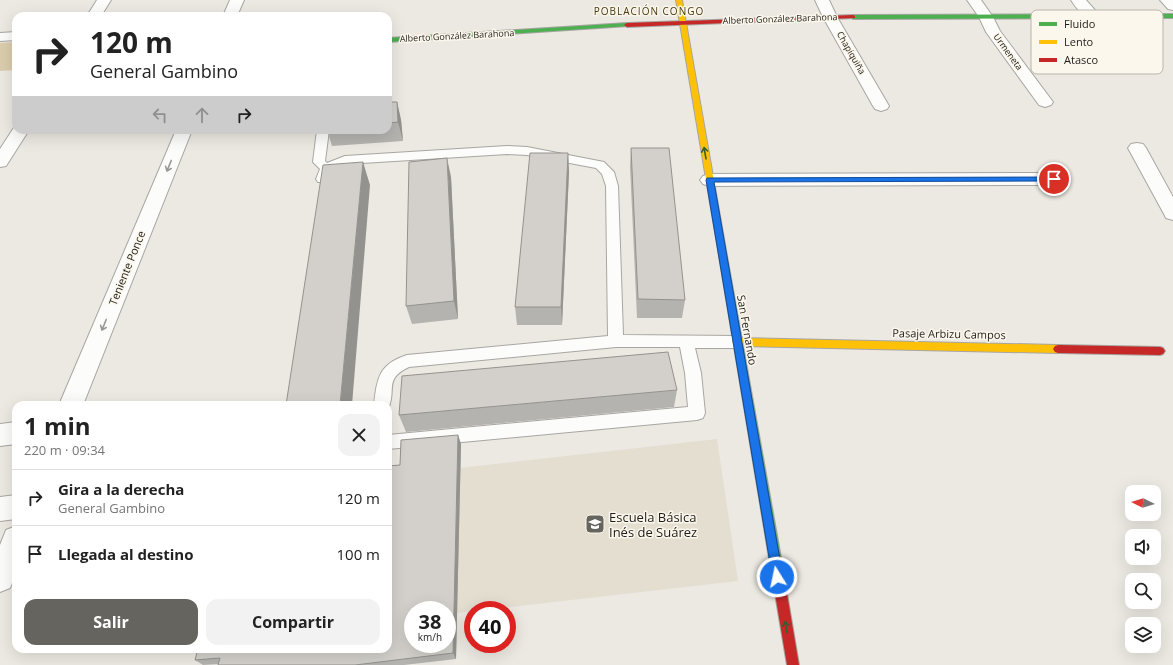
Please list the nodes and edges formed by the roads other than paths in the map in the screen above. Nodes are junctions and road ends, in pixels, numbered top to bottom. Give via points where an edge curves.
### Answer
1 (104, 0) edge
2 (237, 0) edge
3 (678, 0) edge
4 (822, 0) edge
5 (974, 0) edge
6 (1078, 0) edge
7 (1167, 0) edge
8 (1173, 6) edge
9 (1087, 10) edge
10 (96, 12) edge
11 (232, 12) edge
12 (1163, 16) edge
13 (1173, 16) edge
14 (830, 17) junction
15 (986, 17) junction
16 (1031, 17) edge
17 (682, 22) junction
18 (12, 36) edge
19 (0, 38) edge
20 (392, 40) edge
21 (1045, 102) dead end
22 (881, 106) dead end
23 (18, 134) edge
24 (182, 134) edge
25 (322, 134) edge
26 (1137, 148) dead end
27 (0, 162) edge
28 (327, 169) junction
29 (1054, 179) dead end
30 (709, 180) junction
31 (1166, 188) edge
32 (320, 192) edge
33 (1173, 214) edge
34 (616, 341) junction
35 (686, 341) junction
36 (737, 342) junction
37 (1160, 351) dead end
38 (73, 401) edge
39 (383, 401) edge
40 (12, 433) edge
41 (0, 434) edge
42 (392, 442) edge
43 (12, 508) edge
44 (0, 509) edge
45 (12, 549) edge
46 (0, 578) edge
47 (792, 665) edge

1 - 10 street
2 - 11 street
3 - 17 street, San Fernando
4 - 14 street, Chapiquiña
5 - 15 street, Urmeneta
6 - 9 street
7 - 8 street
12 - 13 street, Alberto González Barahona
14 - 15 street, Alberto González Barahona
14 - 17 street, Alberto González Barahona
14 - 22 street, Chapiquiña
15 - 16 street, Alberto González Barahona
15 - 21 street, Urmeneta via 993,32
17 - 20 street, Alberto González Barahona
30 -> 17 street, San Fernando
18 - 19 street
23 - 27 street
24 -> 38 street, Teniente Ponce
25 - 28 lane via 319,162
26 - 31 street
28 - 32 lane
28 - 34 lane via 345,160 507,150 527,151 600,165 608,172 612,186
29 - 30 street
30 - 36 street, San Fernando
31 - 33 street
34 - 35 lane
34 - 39 lane via 407,361 393,366 386,377
35 - 36 lane
35 - 42 lane via 693,373 697,413
36 - 37 street, Pasaje Arbizu Campos
47 -> 36 street, San Fernando
40 - 41 street
43 - 44 street
45 - 46 street

